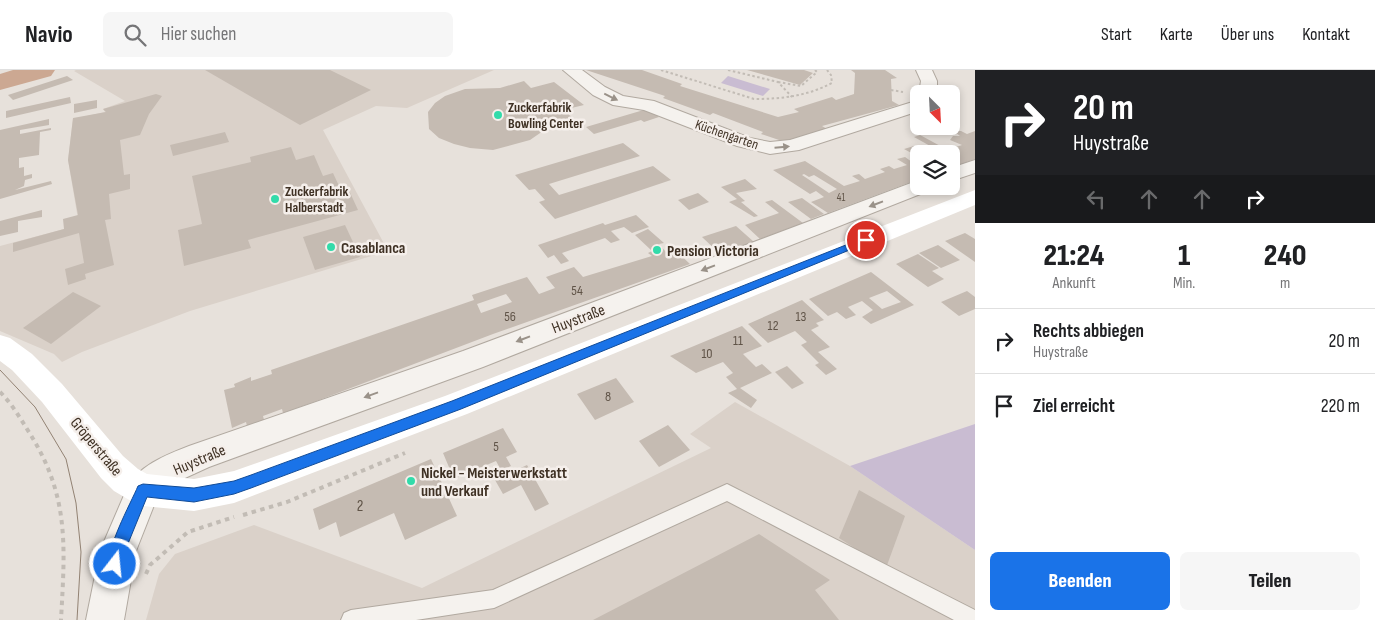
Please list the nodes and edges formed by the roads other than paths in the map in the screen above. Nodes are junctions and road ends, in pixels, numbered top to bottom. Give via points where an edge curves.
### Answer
1 (571, 70) edge
2 (924, 70) edge
3 (929, 85) edge
4 (910, 108) edge
5 (975, 166) edge
6 (960, 172) edge
7 (910, 190) edge
8 (975, 197) edge
9 (0, 346) edge
10 (143, 490) junction
11 (105, 620) edge
12 (350, 620) edge
13 (974, 620) edge

1 -> 4 street, Küchengarten via 619,101 648,105 744,142 770,148 792,146
2 - 3 street
5 - 6 street
7 -> 10 street, Huystraße via 473,359 200,456 174,467
8 - 10 main road, Huystraße via 456,405 234,487 194,495
9 - 10 main road, Gröperstraße via 22,362 52,393 112,468
10 - 11 street via 118,551
12 - 13 lane via 494,599 727,492

